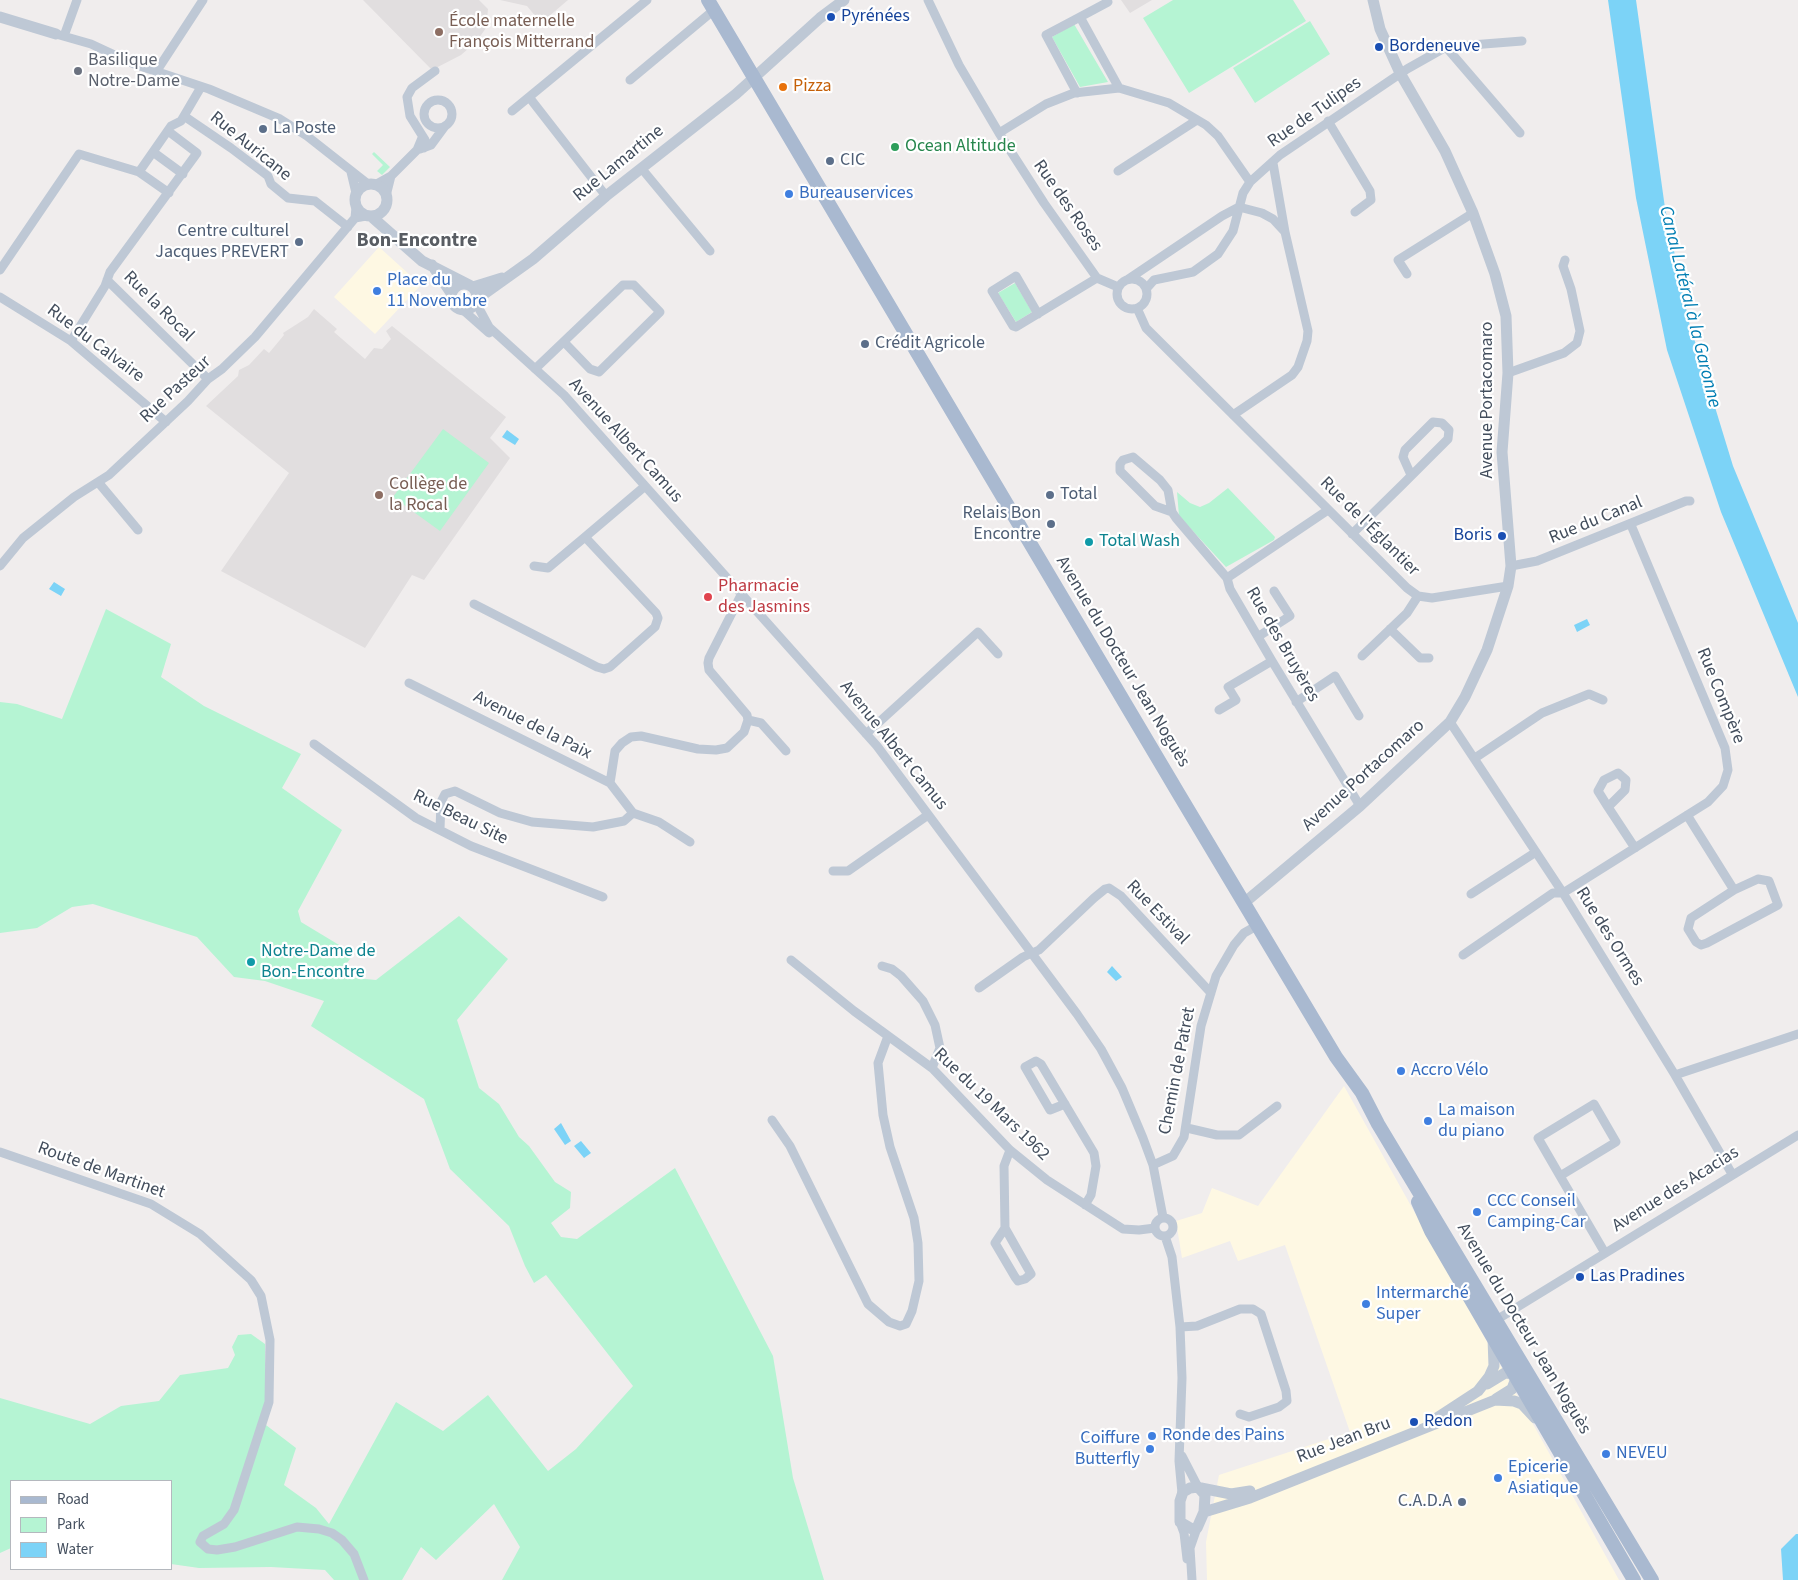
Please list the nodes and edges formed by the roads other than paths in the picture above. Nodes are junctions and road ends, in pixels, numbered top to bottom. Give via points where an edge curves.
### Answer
1 (77, 0) edge
2 (203, 0) edge
3 (647, 0) edge
4 (844, 0) edge
5 (928, 0) edge
6 (1373, 0) edge
7 (1108, 2) dead end
8 (711, 5) edge
9 (1080, 16) junction
10 (0, 17) edge
11 (60, 35) junction
12 (1522, 41) dead end
13 (1446, 47) junction
14 (436, 71) dead end
15 (156, 72) junction
16 (1400, 73) junction
17 (754, 78) junction
18 (630, 80) dead end
19 (201, 87) junction
20 (1120, 88) junction
21 (1077, 93) junction
22 (529, 97) junction
23 (512, 111) dead end
24 (184, 116) junction
25 (425, 120) junction
26 (1198, 120) junction
27 (1328, 121) junction
28 (445, 126) junction
29 (168, 131) junction
30 (1520, 133) dead end
31 (999, 134) junction
32 (422, 137) junction
33 (421, 149) junction
34 (153, 152) junction
35 (1273, 163) junction
36 (642, 169) junction
37 (1118, 171) dead end
38 (139, 172) junction
39 (351, 172) junction
40 (183, 174) junction
41 (391, 176) junction
42 (1250, 182) junction
43 (372, 184) junction
44 (169, 193) junction
45 (356, 193) junction
46 (386, 196) junction
47 (606, 196) junction
48 (1239, 207) junction
49 (384, 210) junction
50 (1355, 212) dead end
51 (1473, 213) junction
52 (362, 215) junction
53 (348, 227) junction
54 (390, 232) junction
55 (1285, 232) junction
56 (710, 251) dead end
57 (1565, 260) dead end
58 (432, 265) junction
59 (0, 270) edge
60 (1407, 274) dead end
61 (109, 276) junction
62 (506, 277) junction
63 (1098, 278) junction
64 (1127, 280) junction
65 (471, 286) junction
66 (1118, 287) junction
67 (1146, 289) junction
68 (452, 293) junction
69 (0, 297) edge
70 (477, 301) junction
71 (1137, 308) junction
72 (463, 310) junction
73 (1038, 314) junction
74 (71, 341) junction
75 (564, 342) junction
76 (513, 351) junction
77 (535, 369) junction
78 (1508, 373) junction
79 (208, 379) junction
80 (1233, 415) junction
81 (166, 422) junction
82 (1411, 475) junction
83 (98, 482) junction
84 (644, 487) junction
85 (1690, 501) dead end
86 (1328, 510) junction
87 (1172, 512) junction
88 (1631, 525) junction
89 (138, 530) dead end
90 (1352, 534) junction
91 (585, 536) junction
92 (0, 566) edge
93 (534, 566) dead end
94 (1511, 566) junction
95 (1227, 578) junction
96 (1508, 586) junction
97 (1274, 591) dead end
98 (742, 596) junction
99 (1418, 596) junction
100 (474, 604) dead end
101 (1390, 629) junction
102 (1258, 636) junction
103 (998, 654) dead end
104 (1362, 656) dead end
105 (1429, 658) dead end
106 (1272, 661) junction
107 (408, 682) dead end
108 (1603, 700) dead end
109 (1296, 702) junction
110 (1219, 710) dead end
111 (1359, 716) dead end
112 (748, 720) junction
113 (1450, 722) junction
114 (866, 734) junction
115 (314, 744) dead end
116 (786, 751) dead end
117 (1475, 758) junction
118 (610, 783) junction
119 (1360, 806) junction
120 (1608, 807) dead end
121 (633, 813) junction
122 (928, 815) junction
123 (1687, 816) junction
124 (440, 829) junction
125 (690, 842) dead end
126 (1635, 848) junction
127 (1536, 852) junction
128 (833, 871) dead end
129 (1734, 890) junction
130 (1563, 893) junction
131 (1471, 894) dead end
132 (604, 897) dead end
133 (1244, 903) junction
134 (1258, 925) junction
135 (1032, 954) junction
136 (1463, 955) dead end
137 (791, 960) dead end
138 (882, 966) dead end
139 (979, 988) dead end
140 (1211, 993) junction
141 (1798, 1034) edge
142 (888, 1036) junction
143 (932, 1068) junction
144 (1675, 1075) junction
145 (1065, 1104) junction
146 (1277, 1106) dead end
147 (772, 1120) dead end
148 (1187, 1128) junction
149 (1798, 1135) edge
150 (1010, 1150) junction
151 (0, 1152) edge
152 (1153, 1165) junction
153 (1732, 1174) junction
154 (1560, 1176) junction
155 (1084, 1204) junction
156 (1163, 1218) junction
157 (1005, 1228) junction
158 (1155, 1228) junction
159 (1165, 1236) junction
160 (1605, 1253) junction
161 (1180, 1327) junction
162 (1492, 1328) junction
163 (1511, 1347) junction
164 (1516, 1375) junction
165 (1478, 1391) junction
166 (1495, 1400) junction
167 (1240, 1414) dead end
168 (1553, 1416) junction
169 (1425, 1428) junction
170 (1556, 1446) junction
171 (1180, 1449) junction
172 (1276, 1486) junction
173 (1199, 1488) junction
174 (1182, 1493) junction
175 (1204, 1512) junction
176 (1180, 1522) junction
177 (1197, 1528) junction
178 (1192, 1575) edge
179 (364, 1580) edge
180 (1634, 1580) edge
181 (1651, 1580) edge

1 - 11 street
2 - 15 street
3 - 22 street
4 - 17 street, Rue Lamartine
5 - 31 street, Rue des Roses via 959,65
6 - 16 street, Avenue Portacomaro via 1380,29
7 - 9 street
8 - 17 main road, Avenue du Docteur Jean Noguès
8 - 18 street
9 - 20 street
9 - 21 street via 1046,35
10 - 11 street
11 - 15 street via 91,44
12 - 13 street
13 - 16 street, Rue de Tulipes
13 - 30 street
14 - 32 street via 412,88 407,98 410,116
15 - 19 street
16 - 27 street, Rue de Tulipes
16 - 51 street, Avenue Portacomaro via 1445,151
17 - 36 street, Rue Lamartine
17 - 133 main road, Avenue du Docteur Jean Noguès
19 - 24 street
19 - 39 street via 280,119 307,136
20 - 21 street
20 - 26 street via 1169,103
21 - 31 street via 1046,104
22 - 23 street
22 - 47 street
24 - 29 street
24 - 53 street, Rue Auricane via 268,176 271,184 288,198 315,201
25 - 28 street via 432,126
25 - 28 street via 425,107 431,101 440,100 447,103 452,111
25 - 32 street
26 - 37 street
26 - 42 street via 1218,136
27 - 35 street, Rue de Tulipes
27 - 50 street via 1370,192 1371,200
28 - 33 street via 431,145
29 - 34 street
29 - 40 street via 198,153
31 - 63 street, Rue des Roses
32 - 33 street
33 - 41 street
34 - 38 street
34 - 40 street
35 - 42 street, Rue de Tulipes
35 - 55 street
36 - 47 street, Rue Lamartine
36 - 56 street
38 - 44 street
38 - 59 street via 79,154
39 - 43 street
39 - 45 street
40 - 44 street
41 - 43 street
41 - 46 street
42 - 48 street
43 - 45 street
43 - 46 street via 383,189
44 - 61 street
45 - 52 street
46 - 49 street
47 - 62 street, Rue Lamartine via 533,259
48 - 55 street via 1262,212
48 - 64 street
48 - 67 street via 1233,231 1218,254 1193,272 1154,280
49 - 52 street
49 - 54 street
51 - 60 street via 1398,260
51 - 78 street, Avenue Portacomaro via 1506,316
52 - 53 street, Rue Pasteur
52 - 54 street
53 - 79 street, Rue Pasteur via 255,337
54 - 58 street via 416,257
55 - 80 street via 1308,330 1304,354 1286,380
57 - 78 street via 1563,266 1580,332 1577,343 1564,352
58 - 65 street
58 - 68 street
61 - 74 street
61 - 79 street, Rue la Rocal
62 - 65 street, Rue Lamartine
62 - 70 street, Rue Lamartine
63 - 66 street, Rue des Roses
63 - 73 street
64 - 66 street
64 - 67 street via 1140,281
65 - 68 street via 459,285
65 - 70 street
66 - 71 street via 1119,302 1127,308
67 - 71 street via 1144,302
68 - 72 street via 453,304
69 - 74 street, Rue du Calvaire
70 - 72 street via 471,309
70 - 76 street, Avenue Albert Camus via 488,327
71 - 80 street via 1146,328
72 - 76 street, Avenue Albert Camus
73 - 73 street via 1014,327 992,292 1016,276
74 - 81 street, Rue du Calvaire
75 - 75 street via 590,369 599,372 660,312 634,285 623,285
75 - 77 street
76 - 77 street, Avenue Albert Camus
77 - 84 street, Avenue Albert Camus via 570,402
78 - 94 street, Avenue Portacomaro via 1502,452
79 - 81 street, Rue Pasteur
80 - 86 street, Rue de l'Églantier
81 - 83 street, Rue Pasteur
82 - 82 street via 1448,439 1449,430 1442,423 1434,422 1405,450 1403,457
82 - 90 street
83 - 89 street
83 - 92 street, Rue Pasteur via 74,496 23,538
84 - 91 street
84 - 98 street, Avenue Albert Camus
85 - 88 street, Rue du Canal
86 - 90 street, Rue de l'Églantier
86 - 95 street, Rue des Bruyères
87 - 87 street via 1168,490 1160,480 1133,457 1123,460 1120,471 1155,506
87 - 95 street
88 - 94 street, Rue du Canal via 1537,561
88 - 123 street, Rue Compère via 1725,748 1728,770 1723,786 1708,802
90 - 99 street, Rue de l'Églantier
91 - 93 street via 548,568
91 - 100 street via 658,618 655,627 610,667 597,667
94 - 96 street, Avenue Portacomaro
95 - 102 street, Rue des Bruyères via 1230,589
96 - 99 street, Rue de l'Églantier via 1432,598
96 - 113 street, Avenue Portacomaro via 1487,650
97 - 102 street via 1290,616
98 - 112 street via 708,663 709,670
98 - 114 street, Avenue Albert Camus
99 - 101 street via 1407,613
101 - 104 street
101 - 105 street via 1420,658
102 - 106 street, Rue des Bruyères
103 - 114 street via 978,632
106 - 109 street, Rue des Bruyères
106 - 110 street via 1228,687 1236,700
107 - 118 street, Avenue de la Paix
108 - 117 street via 1589,694 1542,713
109 - 111 street via 1335,676
109 - 119 street, Rue des Bruyères
112 - 116 street via 760,722
112 - 118 street via 737,741 716,750 641,736 631,737 615,751
113 - 117 street, Rue des Ormes
113 - 119 street, Avenue Portacomaro
114 - 122 street, Avenue Albert Camus
115 - 124 street, Rue Beau Site via 416,818
117 - 127 street, Rue des Ormes
118 - 121 street, Avenue de la Paix
119 - 133 street, Avenue Portacomaro
120 - 126 street
121 - 124 street via 624,821 593,827 532,822 500,813 455,791 445,794 441,802
121 - 125 street via 659,822
122 - 128 street via 848,871
122 - 135 street, Avenue Albert Camus
123 - 126 street, Rue Compère
123 - 129 street
124 - 132 street, Rue Beau Site via 471,846
126 - 130 street, Rue Compère
127 - 130 street, Rue des Ormes
127 - 131 street
129 - 129 street via 1692,918 1688,929 1700,945 1778,905 1770,881 1765,879 1749,882
130 - 136 street, Rue Compère via 1553,893
130 - 144 street, Rue des Ormes
133 - 134 main road, Avenue du Docteur Jean Noguès
134 - 140 street, Chemin de Patret via 1244,933 1229,952
134 - 162 main road, Avenue du Docteur Jean Noguès via 1354,1084 1357,1096 1378,1124
135 - 139 street, Rue Estival
135 - 140 street, Rue Estival via 1105,889 1111,889
135 - 152 street, Avenue Albert Camus via 1101,1049 1122,1088
137 - 142 street, Rue du 19 Mars 1962
138 - 143 street via 902,976 923,1001 935,1025 940,1048
140 - 148 street, Chemin de Patret via 1201,1026
141 - 144 street
142 - 143 street, Rue du 19 Mars 1962
142 - 147 street via 878,1063 883,1115 890,1147 914,1218 918,1243 919,1280 906,1324 900,1326 889,1322 868,1304 790,1146
143 - 150 street, Rue du 19 Mars 1962
144 - 153 street, Rue des Ormes
145 - 145 street via 1041,1064 1036,1061 1025,1067 1050,1110
145 - 155 street via 1096,1158 1091,1195
146 - 148 street via 1239,1135 1217,1136
148 - 152 street, Chemin de Patret via 1173,1156
149 - 153 street, Avenue des Acacias
150 - 155 street, Rue du 19 Mars 1962 via 1040,1175
150 - 157 street via 1004,1166
151 - 179 street, Route de Martinet via 151,1204 200,1234 251,1280 261,1296 270,1340 269,1402 234,1510 224,1524 203,1536 200,1542 208,1549 217,1550 296,1527 319,1528 342,1540 354,1554
152 - 156 street, Avenue Albert Camus
153 - 160 street, Avenue des Acacias
154 - 154 street via 1538,1138 1594,1104 1616,1142
154 - 160 street
155 - 158 street, Rue du 19 Mars 1962 via 1122,1229
156 - 158 street via 1157,1221
156 - 159 street, Avenue Albert Camus via 1170,1220 1173,1227 1172,1232
157 - 157 street via 995,1243 1015,1277 1025,1279 1031,1274
158 - 159 street via 1157,1233
159 - 161 street, Avenue Albert Camus via 1172,1257
160 - 162 street, Avenue des Acacias
161 - 167 street via 1197,1326 1240,1309 1253,1309 1261,1314 1287,1401 1249,1416
161 - 171 street, Avenue Albert Camus
162 - 163 main road, Avenue du Docteur Jean Noguès
162 - 164 main road, Avenue du Docteur Jean Noguès
162 - 165 street, Rue Jean Bru via 1494,1366
163 - 164 street
163 - 168 main road, Avenue du Docteur Jean Noguès
164 - 165 street, Rue Jean Bru via 1499,1375
164 - 166 street, Rue Jean Bru via 1512,1389
164 - 168 street
164 - 170 main road, Avenue du Docteur Jean Noguès
165 - 169 street, Rue Jean Bru
166 - 169 street, Rue Jean Bru
166 - 170 street, Rue Jean Bru via 1522,1404
168 - 181 main road, Avenue du Docteur Jean Noguès
169 - 172 street, Rue Jean Bru
170 - 180 main road, Avenue du Docteur Jean Noguès
171 - 173 street, Avenue Albert Camus
171 - 174 street, Avenue Albert Camus
172 - 173 street, Rue Jean Bru via 1238,1494
172 - 175 street, Rue Jean Bru
173 - 174 street via 1190,1488
173 - 175 street via 1205,1495
174 - 176 street
175 - 177 street
176 - 177 street via 1189,1528
176 - 178 street
177 - 178 street via 1190,1548

